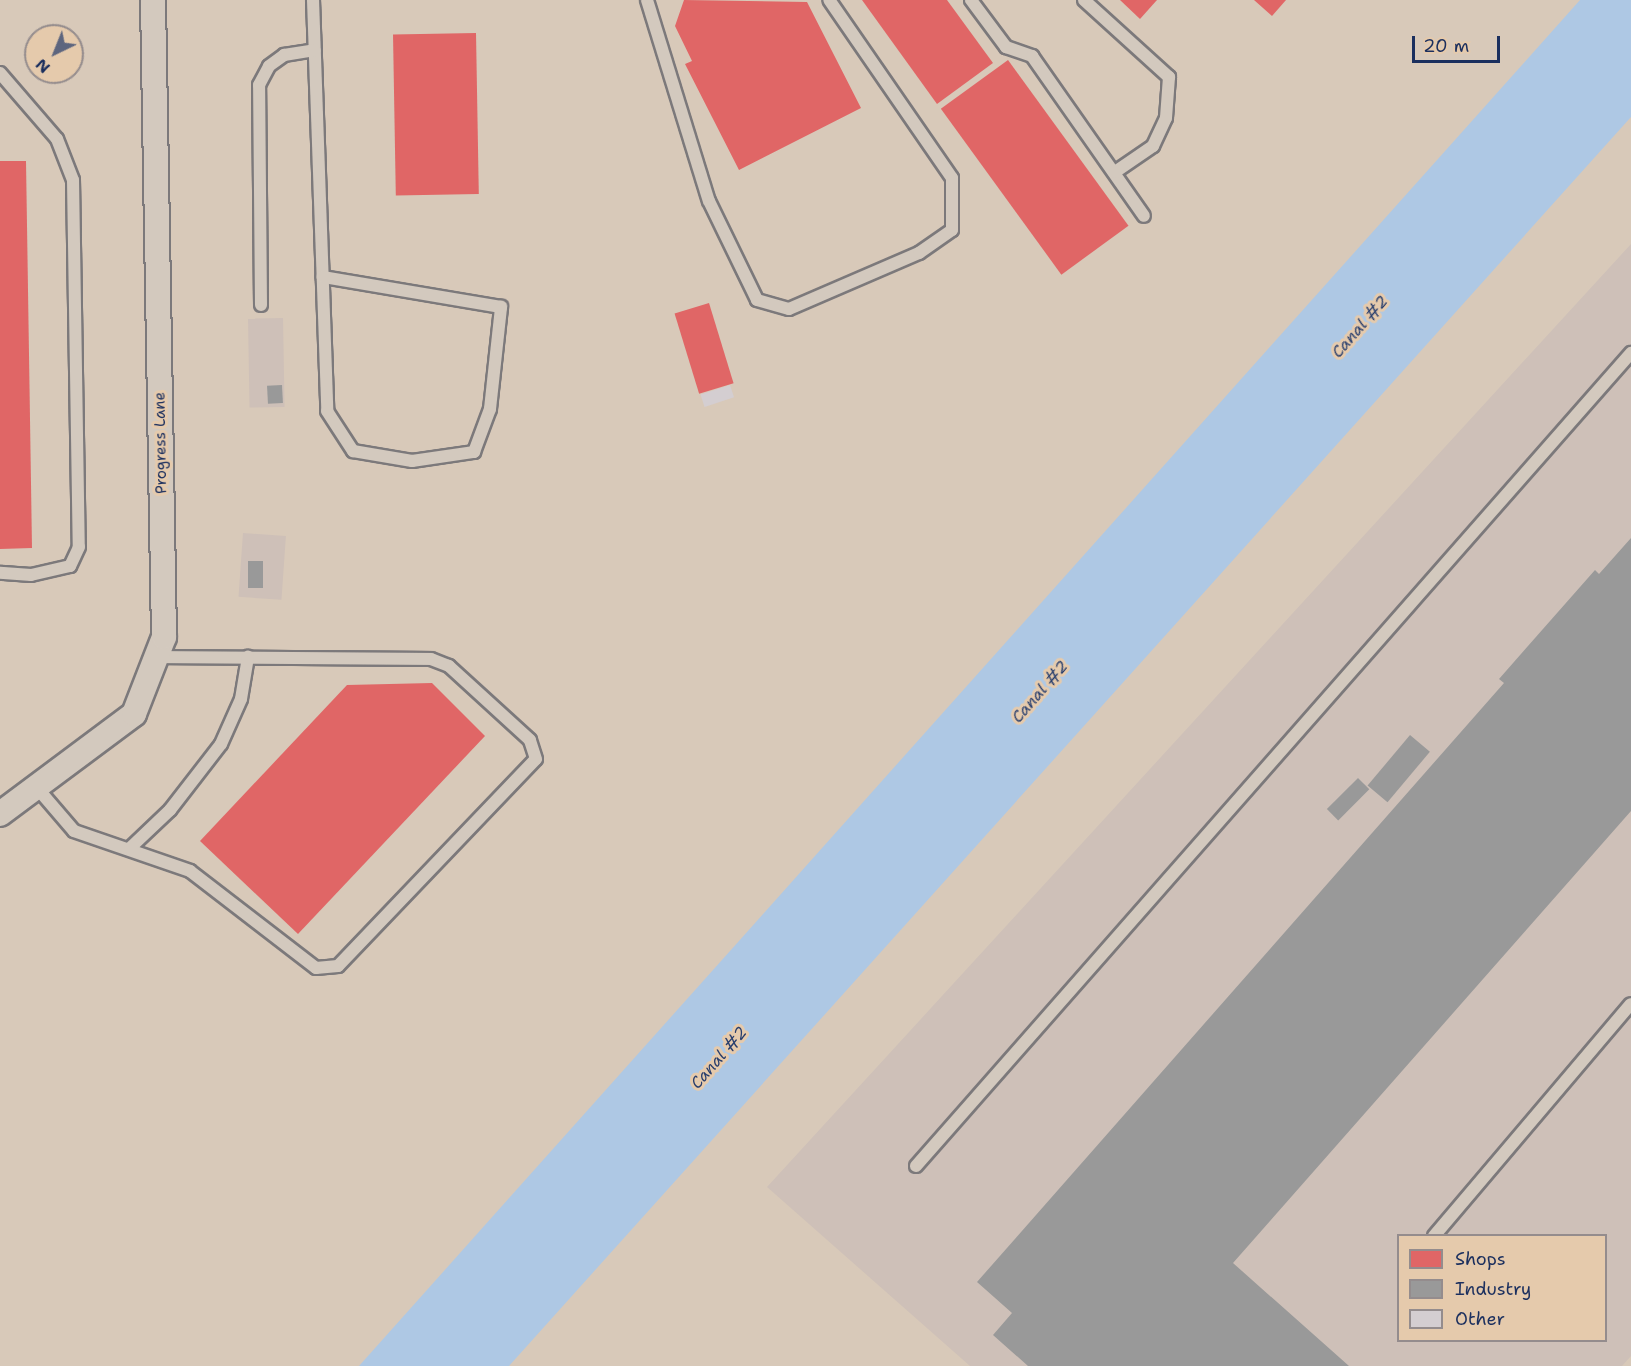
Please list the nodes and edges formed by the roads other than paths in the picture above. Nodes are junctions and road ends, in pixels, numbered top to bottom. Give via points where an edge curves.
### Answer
1 (153, 0) edge
2 (313, 0) edge
3 (647, 0) edge
4 (829, 0) edge
5 (971, 0) edge
6 (1084, 0) edge
7 (315, 50) junction
8 (0, 73) edge
9 (1115, 172) junction
10 (1144, 216) dead end
11 (323, 277) junction
12 (261, 305) dead end
13 (1631, 353) edge
14 (0, 573) edge
15 (156, 657) junction
16 (248, 657) junction
17 (38, 789) junction
18 (0, 814) edge
19 (130, 848) junction
20 (1631, 1004) edge
21 (916, 1166) dead end
22 (1436, 1234) edge

1 - 15 street, Progress Lane via 164,637
2 - 7 lane
3 - 4 lane via 708,201 757,300 789,309 919,253 952,230 952,178
5 - 9 lane via 1006,47 1032,56
6 - 9 lane via 1169,77 1166,118 1153,146
7 - 11 lane
7 - 12 lane via 284,55 269,66 259,85
8 - 14 lane via 57,139 73,180 79,547 70,566 31,575
9 - 10 lane
11 - 11 lane via 327,411 353,451 412,461 474,452 490,409 501,307
13 - 21 lane
15 - 16 lane
15 - 17 street, Progress Lane via 134,714
16 - 19 lane via 241,699 221,744 170,810
16 - 19 lane via 431,659 449,666 530,740 536,759 338,966 316,968 190,871
17 - 18 street, Progress Lane
17 - 19 lane via 74,831
20 - 22 lane

